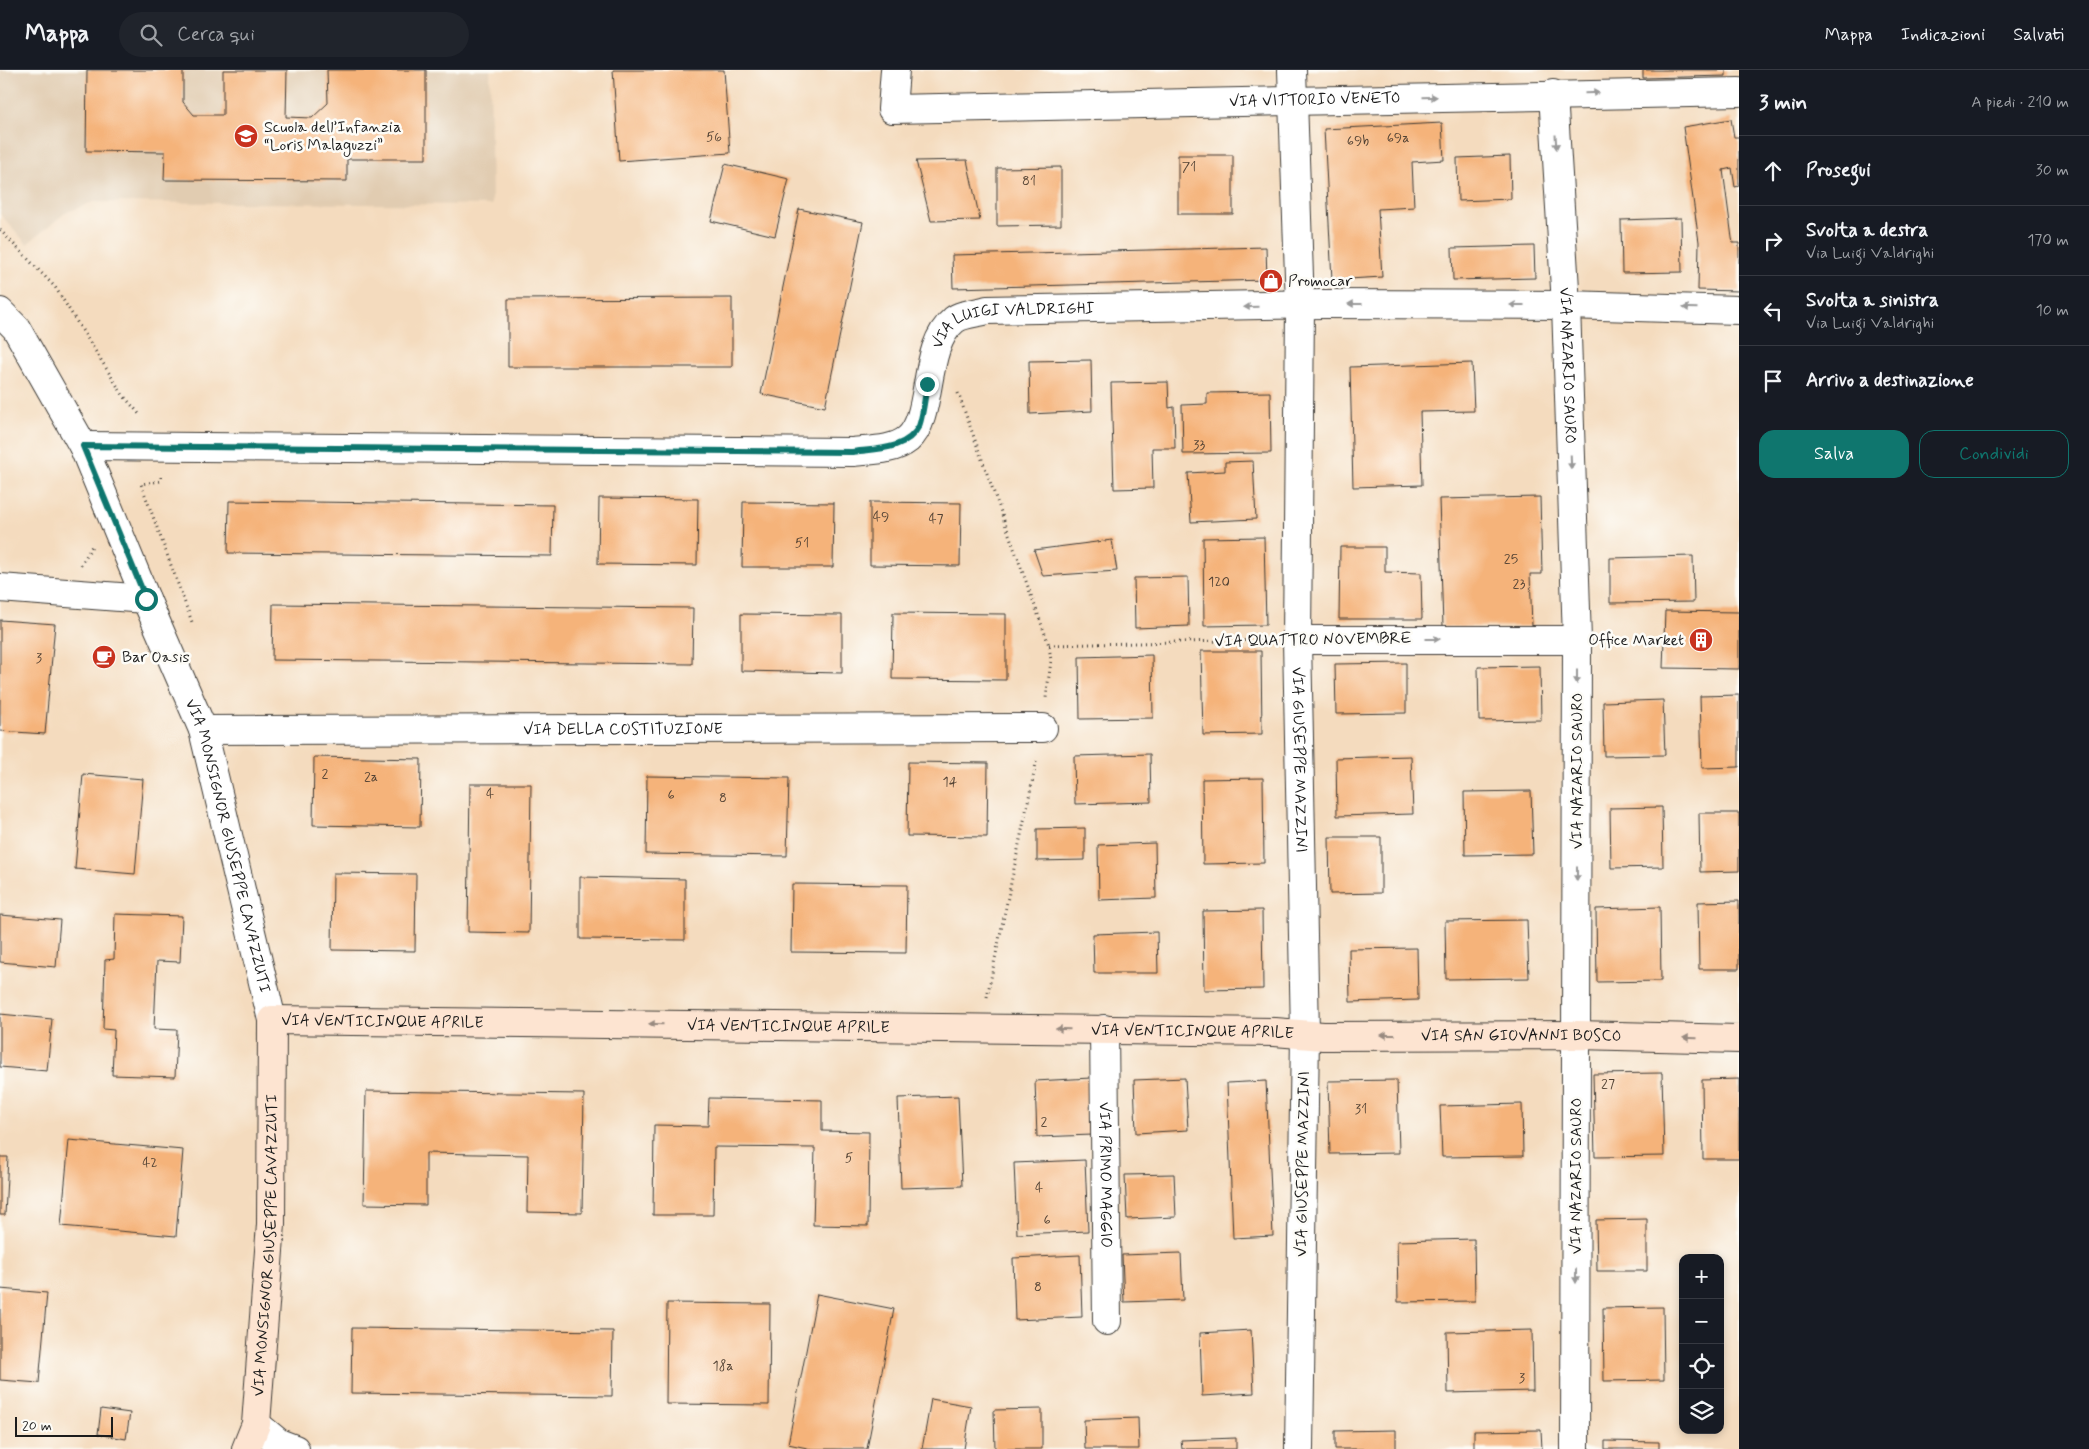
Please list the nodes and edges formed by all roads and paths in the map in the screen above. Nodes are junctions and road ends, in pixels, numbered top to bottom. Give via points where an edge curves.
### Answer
1 (895, 70) edge
2 (1292, 70) edge
3 (1739, 92) edge
4 (1553, 94) junction
5 (1293, 100) junction
6 (0, 230) edge
7 (1566, 305) junction
8 (1300, 306) junction
9 (1739, 310) edge
10 (0, 312) edge
11 (955, 386) dead end
12 (145, 420) dead end
13 (83, 446) junction
14 (0, 588) edge
15 (146, 599) junction
16 (1297, 640) junction
17 (1577, 640) junction
18 (1049, 646) junction
19 (1043, 728) junction
20 (203, 730) junction
21 (987, 998) dead end
22 (272, 1020) junction
23 (1104, 1029) junction
24 (1305, 1034) junction
25 (1577, 1035) junction
26 (1739, 1039) edge
27 (1107, 1321) dead end
28 (256, 1424) junction
29 (246, 1449) edge
30 (295, 1449) edge
31 (1300, 1449) edge
32 (1575, 1449) edge

1 - 5 street, VIA VITTORIO VENETO via 892,109
2 - 5 street, VIA GIUSEPPE MAZZINI
4 -> 3 street, VIA VITTORIO VENETO
5 -> 4 street, VIA VITTORIO VENETO
4 -> 7 street, VIA NAZARIO SAURO
5 - 8 street, VIA GIUSEPPE MAZZINI
6 - 12 path via 55,287 123,395
7 -> 8 street
9 -> 7 street
7 -> 17 street, VIA NAZARIO SAURO
8 -> 13 street, VIA LUIGI VALDRIGHI via 987,310 955,319 939,341 918,426 907,439 892,447 852,452
8 - 16 street, VIA GIUSEPPE MAZZINI
10 - 13 street, VIA MONSIGNOR GIUSEPPE CAVAZZUTI via 16,328
11 - 18 path
13 - 15 street, VIA MONSIGNOR GIUSEPPE CAVAZZUTI
14 - 15 street
15 - 20 street, VIA MONSIGNOR GIUSEPPE CAVAZZUTI
16 -> 17 street, VIA QUATTRO NOVEMBRE
16 - 18 path, VIA QUATTRO NOVEMBRE
16 - 24 street, VIA GIUSEPPE MAZZINI
17 -> 25 street, VIA NAZARIO SAURO
18 - 19 path via 1051,661
19 - 20 street, VIA DELLA COSTITUZIONE
19 - 21 path
20 - 22 street, VIA MONSIGNOR GIUSEPPE CAVAZZUTI
23 -> 22 street, VIA VENTICINQUE APRILE
22 - 28 street, VIA MONSIGNOR GIUSEPPE CAVAZZUTI via 271,1224
23 - 24 street, VIA VENTICINQUE APRILE
23 - 27 street, VIA PRIMO MAGGIO
25 -> 24 street, VIA SAN GIOVANNI BOSCO
24 - 31 street, VIA GIUSEPPE MAZZINI
26 -> 25 street, VIA SAN GIOVANNI BOSCO
25 -> 32 street, VIA NAZARIO SAURO
28 - 29 street, VIA MONSIGNOR GIUSEPPE CAVAZZUTI
28 - 30 street via 279,1443

